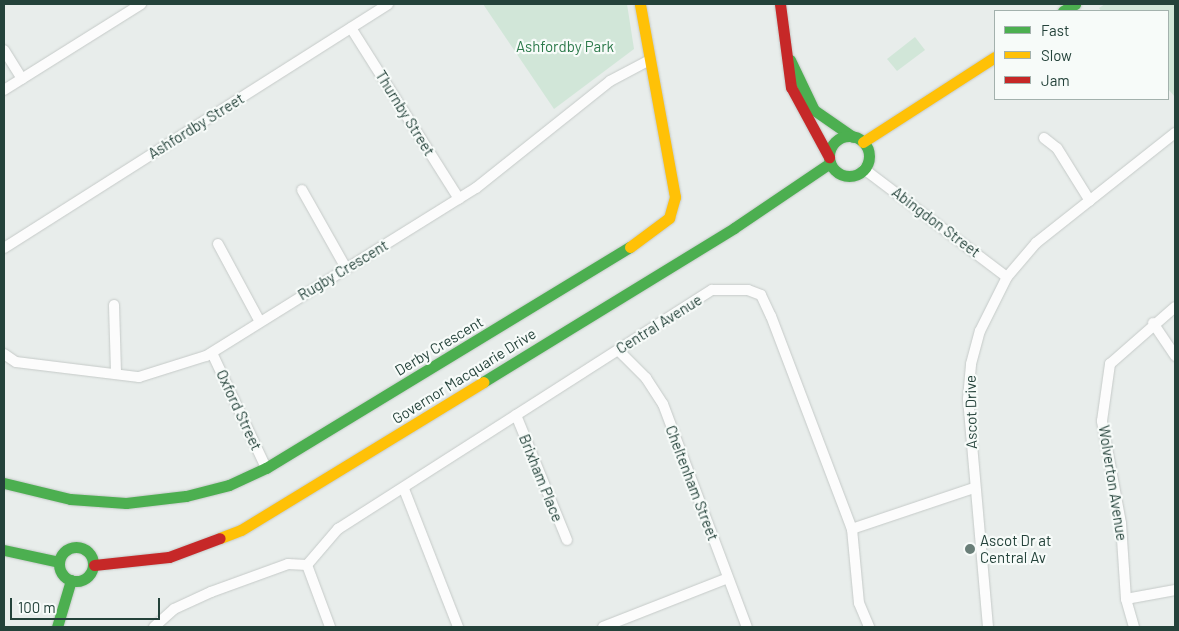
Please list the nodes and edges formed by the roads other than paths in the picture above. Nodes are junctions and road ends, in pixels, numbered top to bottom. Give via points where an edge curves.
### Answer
1 (141, 4) edge
2 (388, 4) edge
3 (640, 4) edge
4 (780, 4) edge
5 (351, 28) junction
6 (4, 50) edge
7 (994, 58) edge
8 (790, 60) junction
9 (648, 61) junction
10 (22, 79) junction
11 (4, 90) edge
12 (1175, 133) edge
13 (852, 136) junction
14 (1044, 138) dead end
15 (863, 142) junction
16 (830, 160) junction
17 (864, 169) junction
18 (302, 190) dead end
19 (459, 199) junction
20 (1090, 201) junction
21 (218, 244) dead end
22 (4, 248) edge
23 (346, 268) junction
24 (1007, 277) junction
25 (114, 305) dead end
26 (1175, 307) edge
27 (259, 320) junction
28 (1153, 323) junction
29 (618, 350) junction
30 (212, 353) junction
31 (4, 354) edge
32 (1175, 356) edge
33 (116, 374) junction
34 (516, 415) junction
35 (266, 468) junction
36 (4, 483) edge
37 (974, 488) junction
38 (404, 489) junction
39 (852, 529) junction
40 (566, 540) dead end
41 (4, 550) edge
42 (59, 562) junction
43 (94, 565) junction
44 (307, 565) junction
45 (728, 578) junction
46 (71, 580) junction
47 (1175, 590) edge
48 (1126, 599) junction
49 (57, 627) edge
50 (154, 627) edge
51 (330, 627) edge
52 (458, 627) edge
53 (603, 627) edge
54 (747, 627) edge
55 (869, 627) edge
56 (988, 627) edge
57 (1134, 627) edge

1 - 10 street
2 - 5 street, Ashfordby Street
3 - 9 main road, Derby Crescent
4 - 8 main road
5 - 19 street, Thurnby Street
5 - 22 street, Ashfordby Street
6 - 10 street
7 - 15 main road
8 - 13 main road via 814,110
8 - 16 main road via 788,74 796,101
9 - 19 street, Rugby Crescent via 610,81
9 - 35 main road, Derby Crescent via 675,197 669,218 645,238
10 - 11 street
12 - 20 street, Ascot Drive
13 - 15 main road
13 - 16 main road via 836,142
14 - 20 street via 1057,148
15 - 17 main road via 869,158
16 - 17 main road via 842,175 854,175
16 - 43 main road, Governor Macquarie Drive via 734,228 241,530 169,557
17 - 24 street, Abingdon Street
18 - 23 street
19 - 23 street, Rugby Crescent
20 - 24 street, Ascot Drive via 1036,243
21 - 27 street
23 - 27 street, Rugby Crescent
24 - 37 street, Ascot Drive via 983,325 970,371 968,399
25 - 33 street
26 - 28 street, Wolverton Avenue
27 - 30 street, Rugby Crescent
28 - 32 street
28 - 48 street, Wolverton Avenue via 1110,364 1102,421 1121,524
29 - 34 street, Central Avenue
29 - 39 street, Central Avenue via 712,290 748,290 761,296
29 - 45 street, Cheltenham Street via 646,378 662,404
30 - 33 street, Rugby Crescent via 139,377
30 - 35 street, Oxford Street
31 - 33 street, Rugby Crescent via 16,362
34 - 38 street, Central Avenue
34 - 40 street, Brixham Place
35 - 36 main road, Derby Crescent via 208,491 126,503 70,499
37 - 39 street
37 - 56 street, Ascot Drive
38 - 44 street, Central Avenue via 338,529
38 - 52 street
39 - 55 street, Central Avenue via 859,604
41 - 42 main road
42 - 43 main road via 69,548 81,547 90,554
42 - 46 main road via 62,573
43 - 46 main road via 86,578
44 - 50 street via 288,564 211,592 174,609
44 - 51 street
45 - 53 street
45 - 54 street, Cheltenham Street
46 - 49 main road
47 - 48 street
48 - 57 street, Wolverton Avenue

